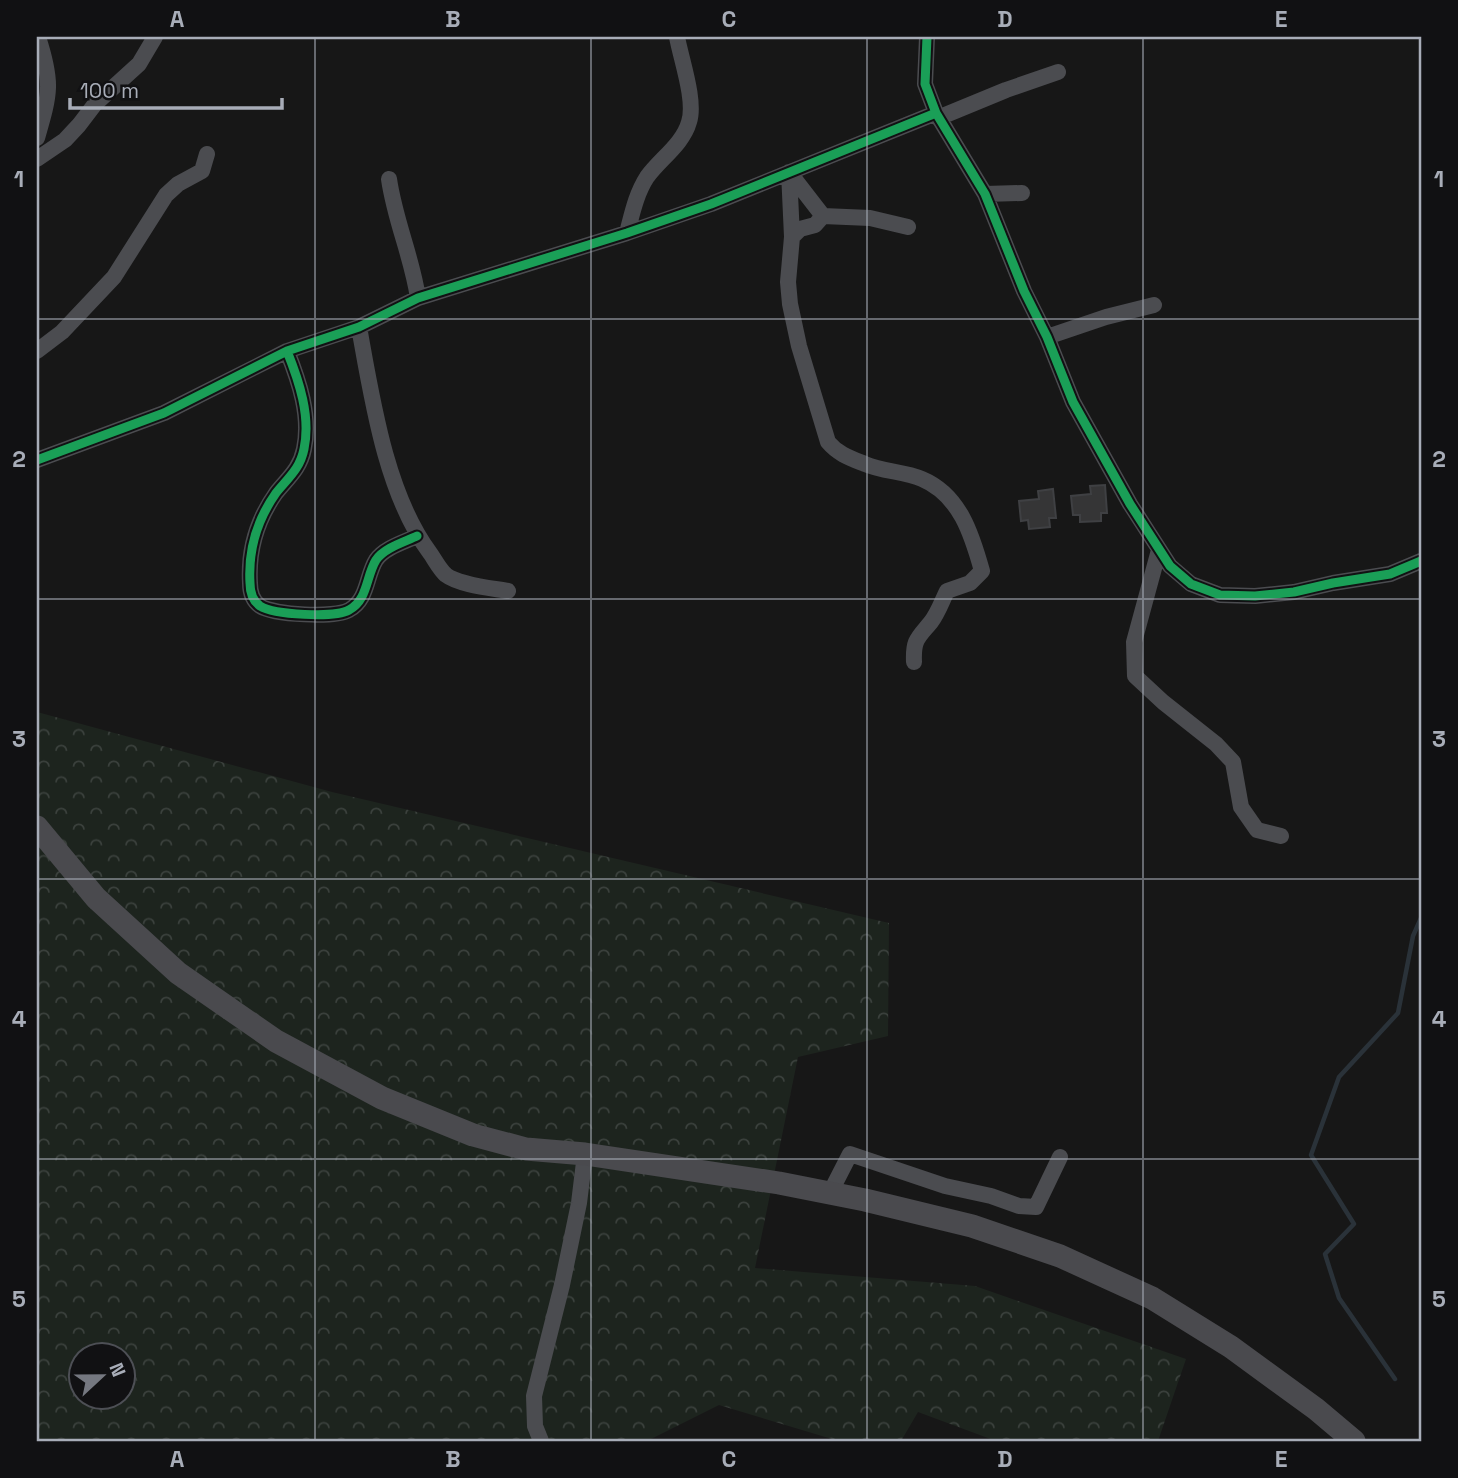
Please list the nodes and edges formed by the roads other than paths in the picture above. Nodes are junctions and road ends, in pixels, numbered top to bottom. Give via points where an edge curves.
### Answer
1 (38, 37) edge
2 (155, 37) edge
3 (677, 37) edge
4 (927, 37) edge
5 (1058, 72) dead end
6 (937, 116) junction
7 (37, 138) edge
8 (207, 154) dead end
9 (37, 159) edge
10 (789, 172) junction
11 (389, 179) dead end
12 (1023, 193) dead end
13 (985, 194) junction
14 (823, 216) junction
15 (908, 228) dead end
16 (627, 233) junction
17 (792, 237) junction
18 (418, 299) junction
19 (1154, 304) dead end
20 (359, 327) junction
21 (1047, 337) junction
22 (37, 351) edge
23 (287, 351) junction
24 (37, 460) edge
25 (417, 536) junction
26 (1159, 550) junction
27 (1421, 561) edge
28 (508, 591) dead end
29 (914, 662) dead end
30 (37, 827) edge
31 (1281, 836) dead end
32 (585, 1154) junction
33 (1060, 1157) dead end
34 (830, 1193) junction
35 (541, 1441) edge
36 (1354, 1441) edge

1 - 7 street via 49,84
2 - 9 street via 139,64 95,104 65,140
3 - 16 street via 690,121 647,178
4 - 6 street via 925,84
5 - 6 street
6 - 10 street
6 - 13 street
8 - 22 street via 202,171 166,195 114,277 62,332
10 - 14 street
10 - 16 street
10 - 17 street
11 - 18 street
12 - 13 street
13 - 21 street
14 - 15 street via 870,218
14 - 17 street
16 - 18 street
17 - 29 street via 790,304 828,442 848,457 923,479 940,490 954,503 974,541 982,571 970,583 947,591 932,621 920,631
18 - 20 street
19 - 21 street
20 - 23 street
20 - 25 street via 394,486
21 - 26 street via 1073,402
23 - 24 street via 164,413
23 - 25 street via 299,381 305,448 299,468 277,493 254,533 250,583 258,605 268,610 330,615 346,612 363,593 377,558
25 - 28 street via 446,575
26 - 27 street via 1191,584 1220,595 1294,592 1390,575
26 - 31 street via 1134,642 1135,676 1233,762 1241,807 1257,830
30 - 32 main road via 96,898 178,973 276,1041 382,1098 473,1135 526,1149
32 - 34 main road
32 - 35 street via 562,1285 534,1396 535,1426
33 - 34 street via 1036,1207 945,1186 850,1154
34 - 36 main road via 972,1226 1060,1256 1152,1298 1230,1347

